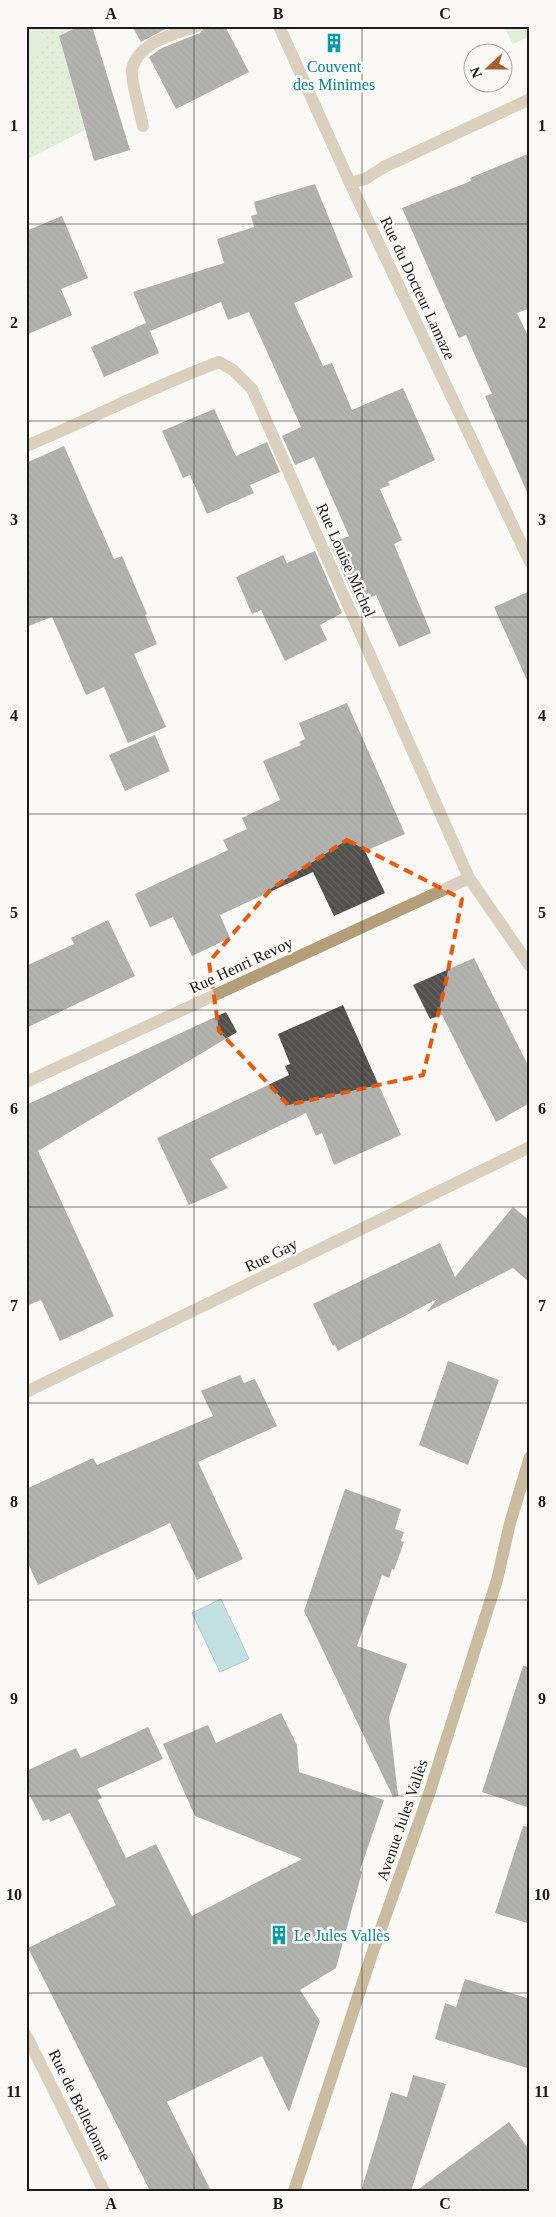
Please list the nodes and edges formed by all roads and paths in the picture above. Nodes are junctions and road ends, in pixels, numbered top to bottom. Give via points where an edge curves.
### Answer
1 (197, 26) edge
2 (279, 26) edge
3 (530, 99) edge
4 (143, 126) dead end
5 (350, 183) junction
6 (26, 446) edge
7 (528, 554) edge
8 (470, 878) junction
9 (530, 966) edge
10 (26, 1082) edge
11 (530, 1147) edge
12 (26, 1392) edge
13 (530, 1457) edge
14 (26, 2034) edge
15 (104, 2191) edge
16 (294, 2191) edge

1 - 4 street via 159,40 139,55 132,70
2 - 5 street, Rue du Docteur Lamaze
3 - 5 street via 384,167 365,179
5 - 7 street, Rue du Docteur Lamaze
6 - 8 street, Rue Louise Michel via 94,418 172,379 220,362 252,389
8 - 9 street, Rue Louise Michel
8 - 10 street, Rue Henri Revoy
11 - 12 street, Rue Gay
13 - 16 street, Avenue Jules Vallès via 510,1523 498,1580
14 - 15 street, Rue de Belledonne

